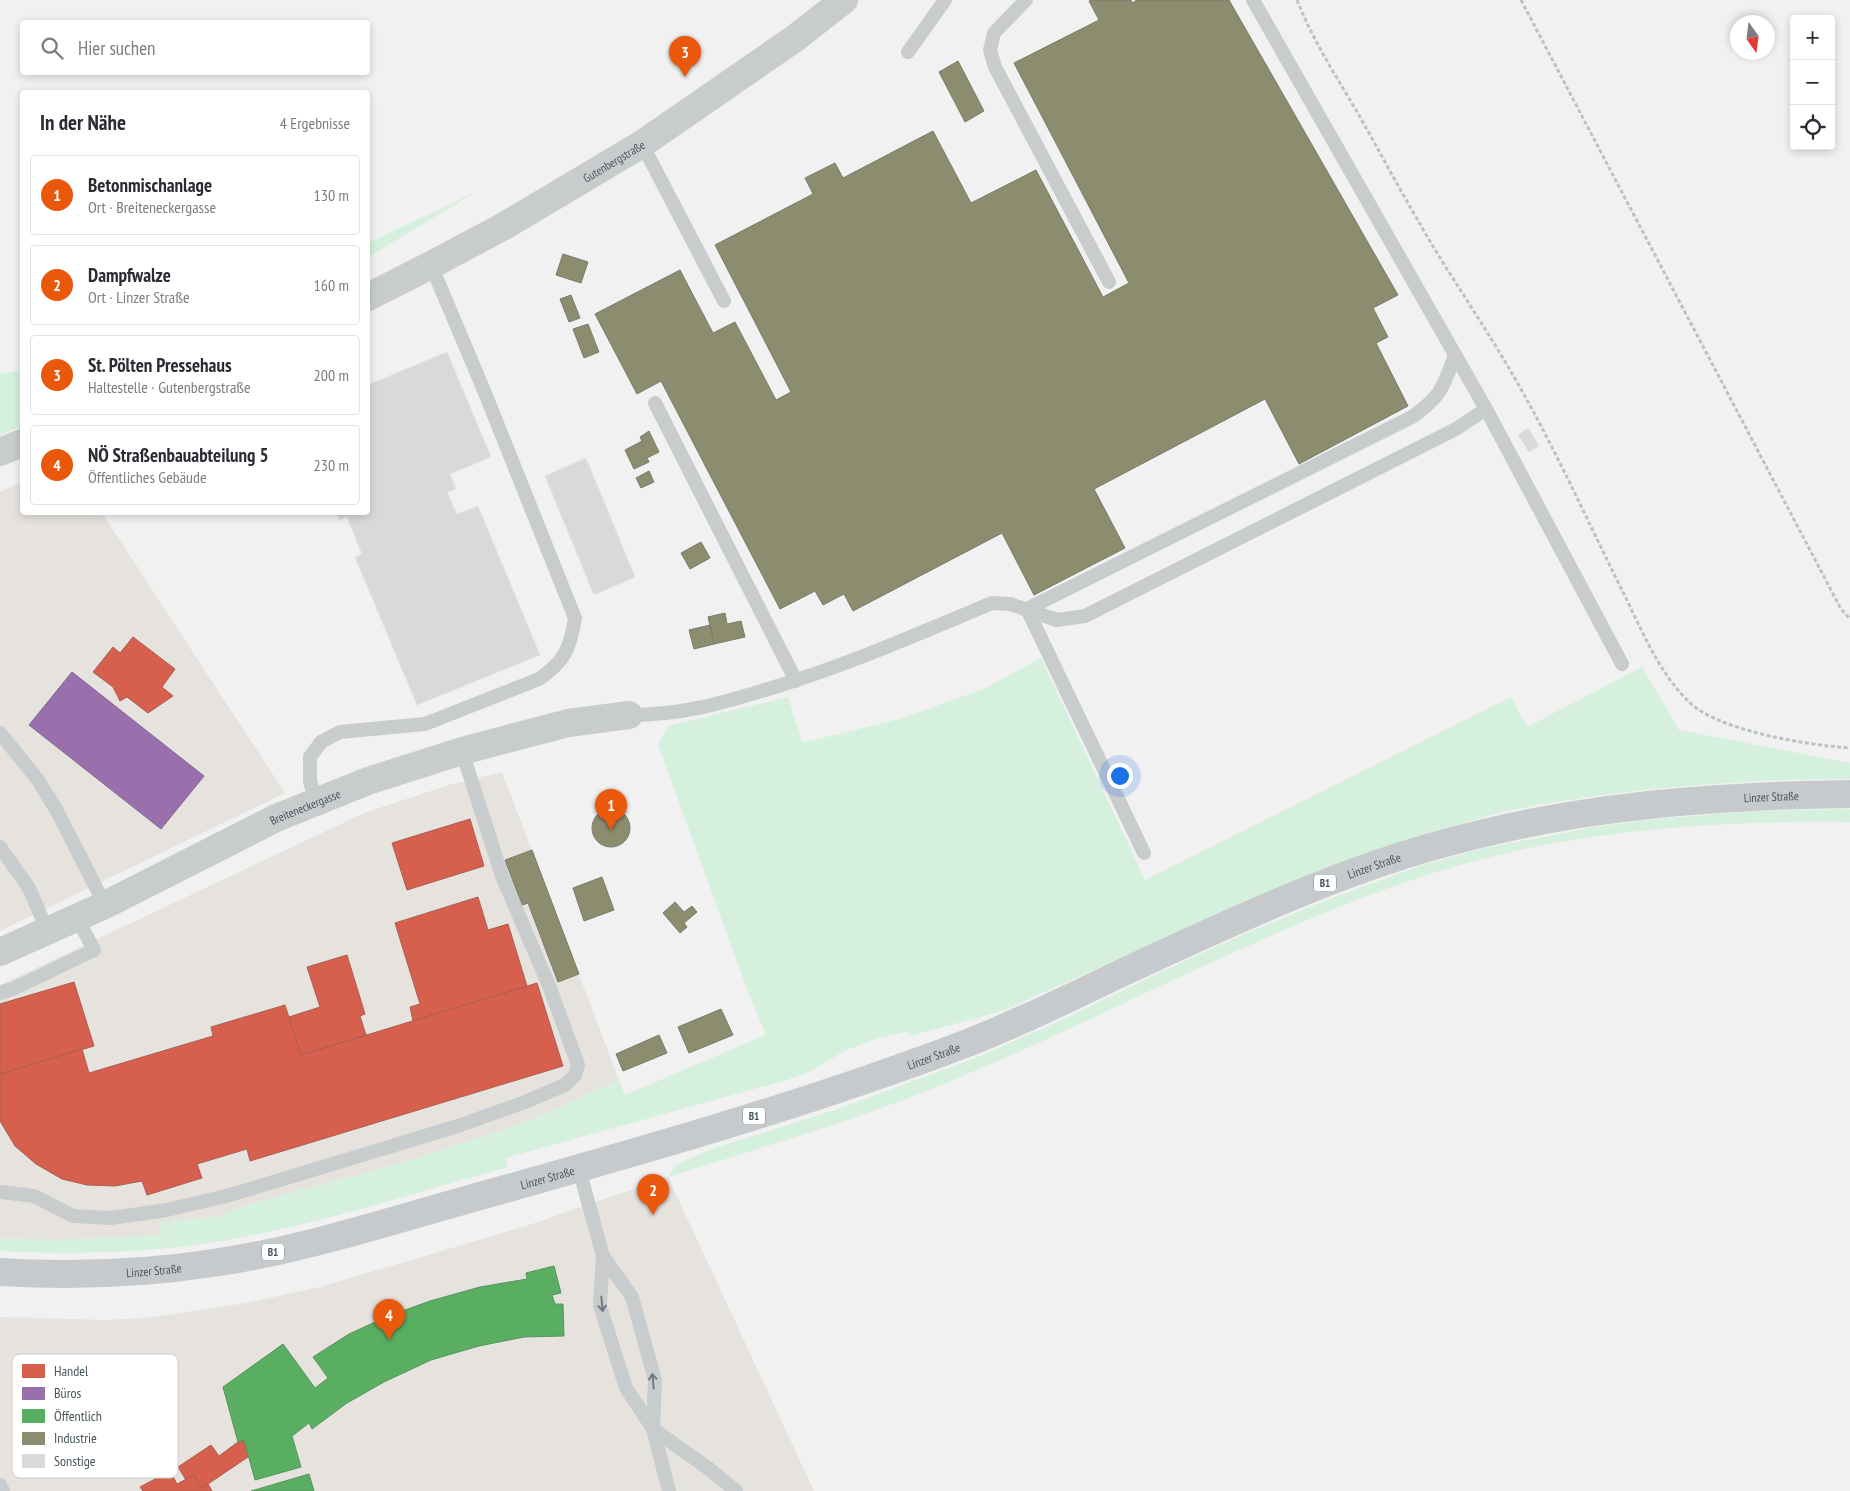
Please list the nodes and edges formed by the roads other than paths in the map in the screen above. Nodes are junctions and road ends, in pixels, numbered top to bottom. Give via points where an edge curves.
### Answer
1 (844, 0) edge
2 (945, 0) edge
3 (1026, 0) edge
4 (1253, 0) edge
5 (908, 52) dead end
6 (642, 144) junction
7 (431, 265) junction
8 (1109, 282) dead end
9 (370, 296) edge
10 (724, 301) dead end
11 (1455, 355) junction
12 (655, 403) dead end
13 (1486, 409) junction
14 (20, 443) edge
15 (0, 452) edge
16 (1027, 609) junction
17 (1622, 664) dead end
18 (796, 681) junction
19 (629, 715) joint
20 (0, 734) edge
21 (462, 751) junction
22 (1850, 794) edge
23 (317, 801) junction
24 (0, 847) edge
25 (1144, 853) dead end
26 (105, 905) junction
27 (77, 918) junction
28 (48, 932) junction
29 (0, 952) edge
30 (0, 993) edge
31 (579, 1168) junction
32 (0, 1192) edge
33 (603, 1256) junction
34 (0, 1272) edge
35 (652, 1429) junction
36 (0, 1485) edge
37 (3, 1491) edge
38 (669, 1491) edge
39 (736, 1491) edge

1 - 6 street, Gutenbergstraße via 794,39
2 - 5 lane
3 - 8 lane via 994,33 990,50 995,67
4 - 11 lane
6 - 7 street, Gutenbergstraße
6 - 10 lane
7 - 9 street, Gutenbergstraße
7 - 23 lane via 575,618 571,643 555,668 539,679 425,724 340,732 321,742 310,757 310,782
11 - 13 lane
11 - 16 lane via 1442,389 1430,404 1412,417
12 - 18 lane
13 - 16 lane via 1456,429 1085,616 1057,620
13 - 17 lane
14 - 15 street
16 - 18 lane via 992,603
16 - 25 lane
18 - 19 lane via 680,712
19 - 21 street, Breiteneckergasse via 568,723
20 - 26 lane via 38,780
21 - 23 street, Breiteneckergasse
21 - 32 lane via 502,876 550,988 578,1065 575,1075 565,1086 449,1129 230,1195 167,1210 111,1218 73,1216 34,1196
22 - 31 main road, Linzer Straße / B1 via 1703,799 1593,811 1484,832 1420,850 1255,912 970,1042 822,1095
23 - 26 street, Breiteneckergasse via 276,818
24 - 28 lane via 29,888
26 - 27 street, Breiteneckergasse
27 - 28 street, Breiteneckergasse
27 - 30 lane via 94,950
28 - 29 street, Breiteneckergasse
31 - 33 lane
31 - 34 main road, Linzer Straße / B1 via 336,1236 218,1263 115,1273
33 -> 35 lane via 600,1306 626,1388
35 -> 33 lane via 655,1380 632,1298
35 - 38 lane
35 - 39 lane
36 - 37 lane

